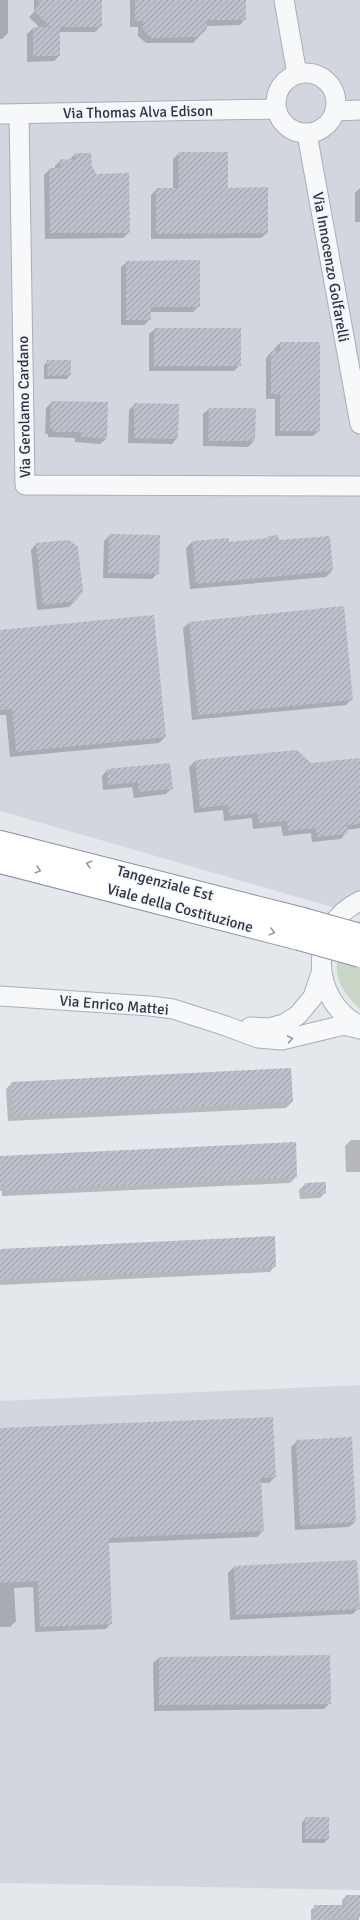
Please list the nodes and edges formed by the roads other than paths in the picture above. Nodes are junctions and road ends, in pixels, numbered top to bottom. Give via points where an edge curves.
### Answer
1 (284, 0) edge
2 (297, 74) junction
3 (276, 109) junction
4 (360, 110) edge
5 (336, 111) junction
6 (0, 114) edge
7 (19, 114) junction
8 (307, 134) junction
9 (360, 424) edge
10 (360, 486) edge
11 (0, 833) edge
12 (0, 842) edge
13 (27, 847) junction
14 (0, 862) edge
15 (360, 901) edge
16 (301, 929) junction
17 (360, 936) edge
18 (360, 956) edge
19 (321, 973) junction
20 (0, 996) edge
21 (226, 1026) junction
22 (360, 1028) edge

1 - 2 street
2 - 3 street via 282,84 276,100
2 - 5 street via 315,74 327,81 334,92
3 - 7 street, Via Thomas Alva Edison
3 - 8 street via 290,130
4 - 5 street
5 - 8 street via 325,127
6 - 7 street, Via Thomas Alva Edison
7 - 10 street, Via Gerolamo Cardano via 25,485
8 - 9 street, Via Innocenzo Golfarelli
11 - 13 highway
12 - 13 highway
16 -> 13 highway, Tangenziale Est
14 -> 16 highway, Viale della Costituzione
15 - 19 street via 338,918 327,934 321,953
16 - 17 highway, Viale della Costituzione, bridge
16 - 18 highway, Viale della Costituzione, bridge
19 - 21 street, Via Enrico Mattei via 313,997 306,1007 284,1024 270,1028
19 - 22 street via 326,991 336,1008
20 - 21 street, Via Enrico Mattei via 173,1009
21 -> 22 street, Via Enrico Mattei via 258,1038 282,1040 344,1026

